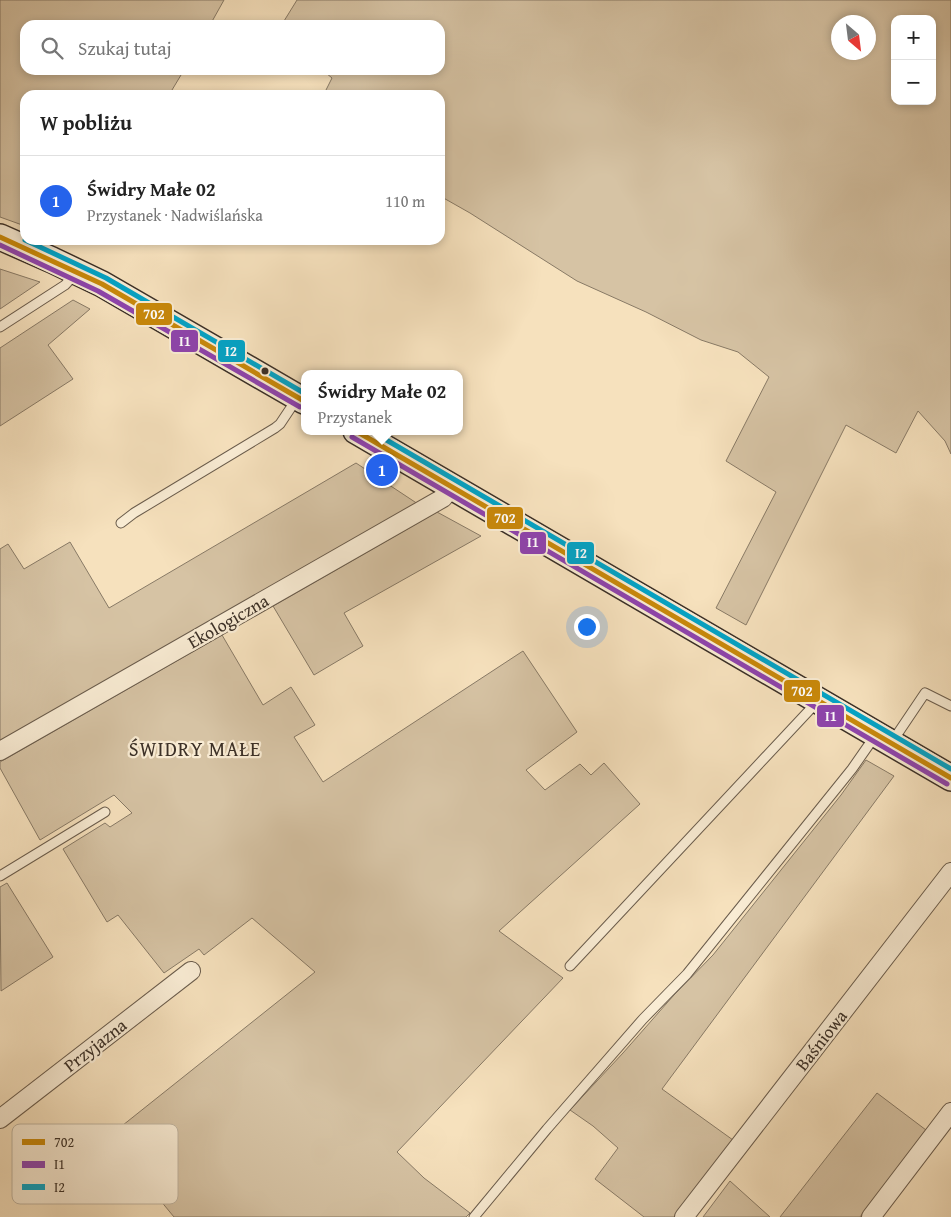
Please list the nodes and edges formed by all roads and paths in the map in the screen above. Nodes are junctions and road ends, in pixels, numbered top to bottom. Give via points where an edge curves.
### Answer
1 (0, 237) edge
2 (77, 272) junction
3 (0, 327) edge
4 (301, 399) edge
5 (363, 435) edge
6 (452, 487) junction
7 (122, 523) dead end
8 (818, 700) junction
9 (951, 706) edge
10 (884, 738) junction
11 (0, 751) edge
12 (951, 778) edge
13 (105, 812) dead end
14 (951, 872) edge
15 (0, 876) edge
16 (570, 966) dead end
17 (191, 971) dead end
18 (951, 1112) edge
19 (0, 1118) edge
20 (687, 1213) edge
21 (474, 1217) edge
22 (872, 1217) edge

1 - 2 main road
2 - 3 lane via 65,285
2 - 4 main road
4 - 7 lane via 275,428
5 - 6 main road
6 - 8 main road
6 - 11 street, Ekologiczna via 443,498
8 - 10 main road
8 - 16 lane
9 - 10 lane via 924,693
10 - 12 main road
10 - 21 lane via 852,770 687,974 643,1019
13 - 15 lane
14 - 20 street, Baśniowa
17 - 19 street, Przyjazna
18 - 22 street

